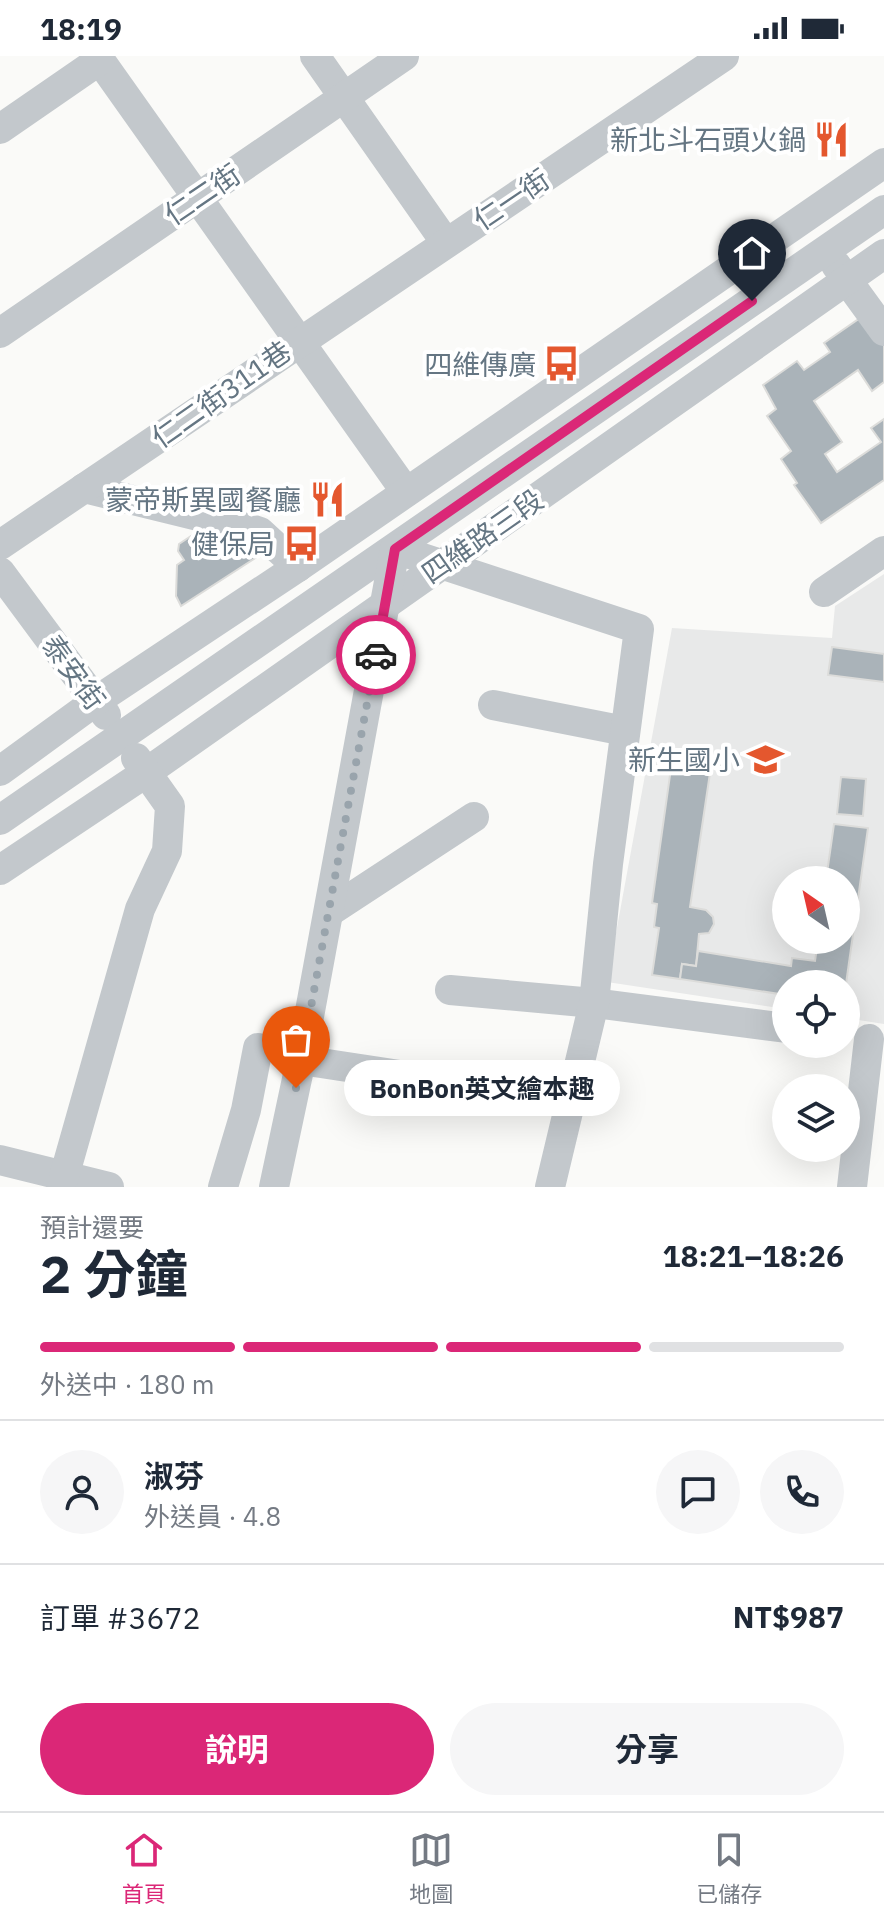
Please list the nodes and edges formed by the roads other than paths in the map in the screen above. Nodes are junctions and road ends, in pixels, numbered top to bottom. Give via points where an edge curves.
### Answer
1 (315, 56) edge
2 (404, 56) edge
3 (99, 58) edge
4 (714, 59) edge
5 (344, 97) junction
6 (0, 129) edge
7 (884, 163) edge
8 (197, 198) junction
9 (884, 210) edge
10 (446, 243) junction
11 (826, 250) junction
12 (884, 254) edge
13 (846, 279) junction
14 (884, 331) edge
15 (0, 333) edge
16 (299, 343) junction
17 (654, 368) junction
18 (676, 399) junction
19 (84, 488) junction
20 (406, 492) junction
21 (0, 545) edge
22 (395, 549) junction
23 (884, 551) edge
24 (442, 564) junction
25 (298, 567) junction
26 (0, 572) edge
27 (824, 592) dead end
28 (385, 604) junction
29 (96, 701) junction
30 (493, 705) dead end
31 (625, 731) junction
32 (120, 736) junction
33 (0, 771) edge
34 (147, 772) junction
35 (474, 817) dead end
36 (0, 820) edge
37 (0, 870) edge
38 (329, 912) junction
39 (450, 990) dead end
40 (594, 1003) junction
41 (772, 1026) edge
42 (866, 1038) edge
43 (258, 1048) dead end
44 (301, 1060) junction
45 (426, 1079) dead end
46 (246, 1110) junction
47 (290, 1116) junction
48 (0, 1160) edge
49 (64, 1177) junction
50 (109, 1187) edge
51 (223, 1187) edge
52 (274, 1187) edge
53 (550, 1187) edge
54 (852, 1187) edge

1 - 5 street
2 - 5 street, 仁二街
3 - 6 street
3 - 8 street, 仁二街311巷
4 - 10 street, 仁一街
5 - 8 street, 仁二街
5 - 10 street
7 - 20 street
8 - 15 street, 仁二街
8 - 16 street, 仁二街311巷
9 - 11 street, 四維路三段
10 - 16 street, 仁一街
11 - 13 street
11 - 17 street, 四維路三段
12 - 13 street, 四維路三段
13 - 14 street
13 - 18 street, 四維路三段
16 - 19 street, 仁二街311巷
16 - 20 street
17 - 18 street
17 - 22 street, 四維路三段
18 - 24 street, 四維路三段
19 - 21 street, 仁二街311巷
19 - 25 street via 260,532
20 - 25 street
22 - 24 street
22 - 28 street
22 - 32 street, 四維路三段
23 - 27 street
24 - 28 street, 四維路三段
24 - 31 street via 639,629
25 - 29 street
26 - 29 street, 泰安街
28 - 34 street, 四維路三段
28 - 38 street
29 - 32 street, 泰安街
29 - 33 street
30 - 31 street
31 - 40 street
32 - 34 street, 泰安街
32 - 36 street, 四維路三段
34 - 37 street, 四維路三段
34 - 49 street, 泰安街 via 170,806 167,851 140,909
35 - 38 street
38 - 44 street
39 - 40 street
40 - 41 street
40 - 53 street
42 - 54 street
43 - 46 street
44 - 45 street
44 - 47 street
46 - 47 street
46 - 51 street
47 - 52 street
48 - 49 street
49 - 50 street

